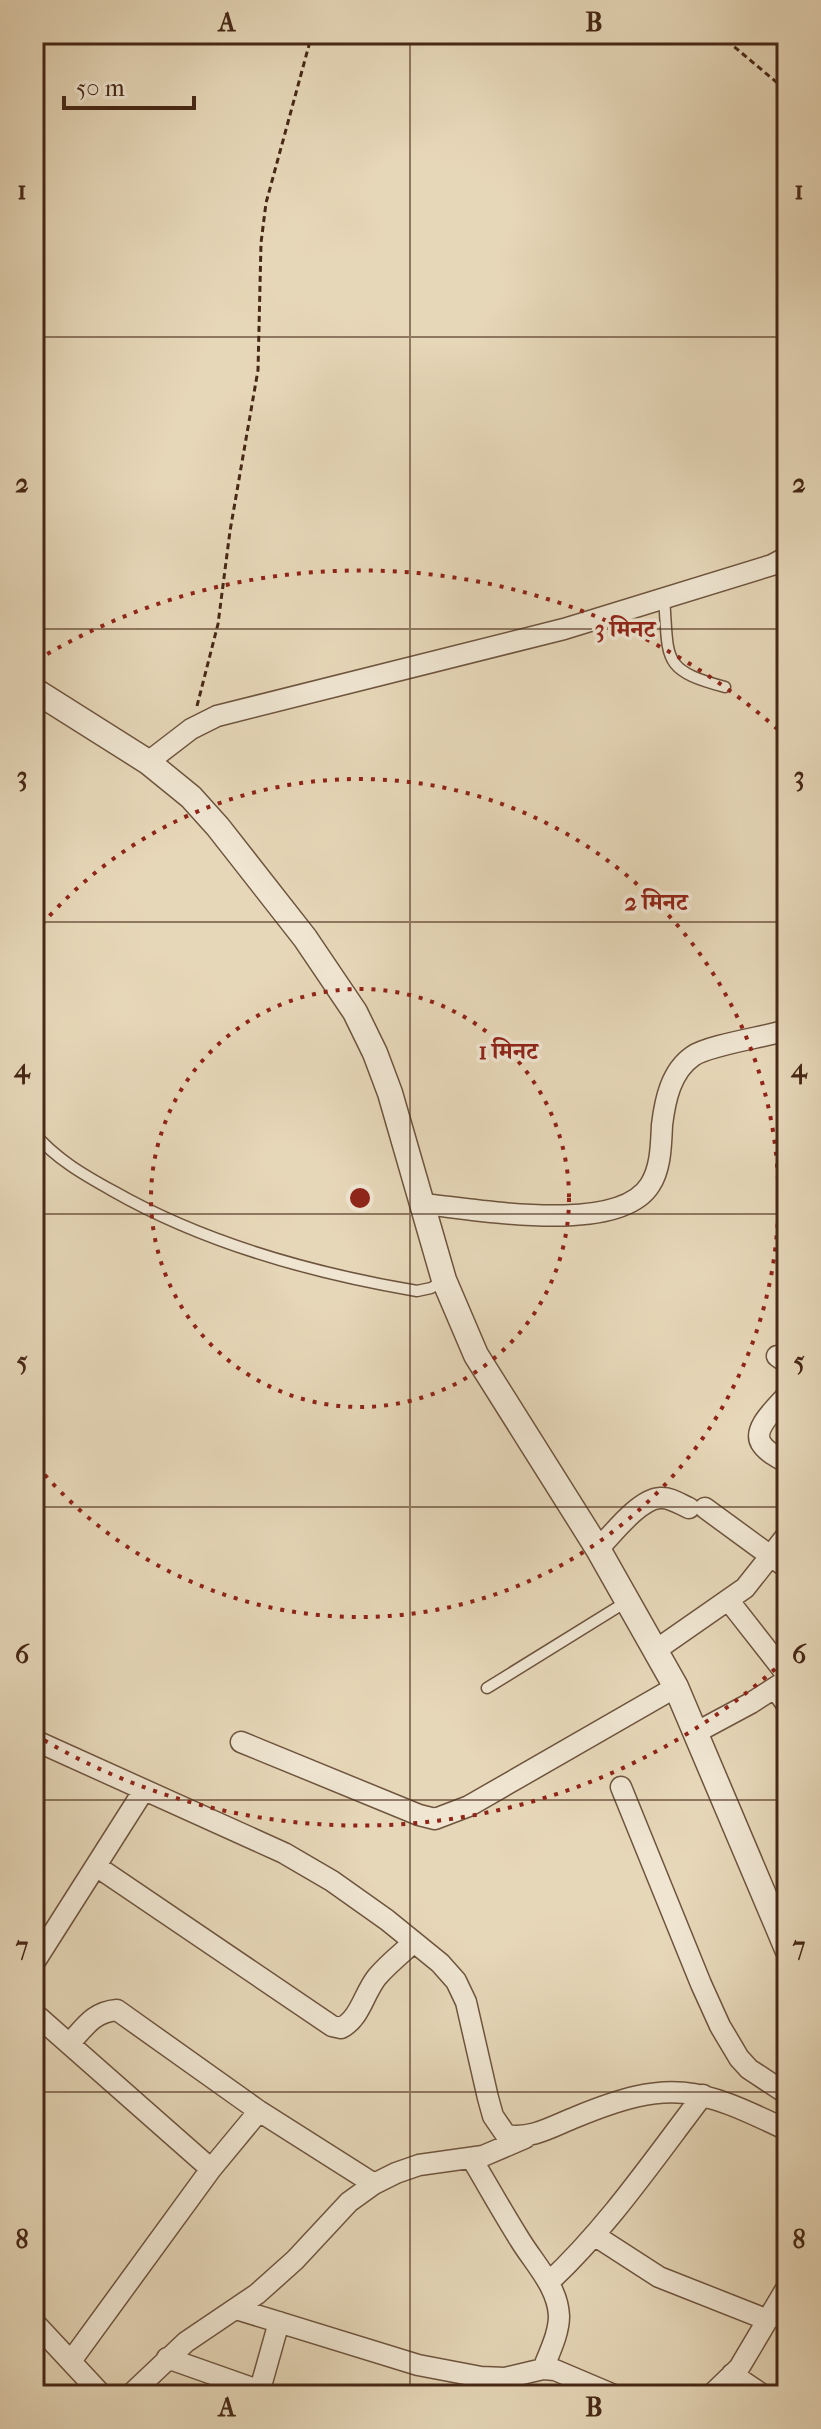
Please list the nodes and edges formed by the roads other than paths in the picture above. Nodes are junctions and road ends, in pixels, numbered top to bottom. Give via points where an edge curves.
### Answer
1 (787, 557) edge
2 (664, 598) junction
3 (725, 687) dead end
4 (34, 690) edge
5 (148, 762) junction
6 (787, 1030) edge
7 (34, 1133) edge
8 (423, 1204) junction
9 (444, 1280) junction
10 (787, 1395) edge
11 (787, 1463) edge
12 (787, 1535) edge
13 (598, 1549) junction
14 (779, 1562) edge
15 (628, 1601) junction
16 (729, 1601) junction
17 (656, 1650) junction
18 (783, 1681) edge
19 (676, 1687) junction
20 (487, 1688) dead end
21 (787, 1705) edge
22 (697, 1732) junction
23 (34, 1740) edge
24 (241, 1742) dead end
25 (621, 1787) dead end
26 (144, 1790) junction
27 (96, 1866) junction
28 (414, 1942) junction
29 (787, 1949) edge
30 (34, 1963) edge
31 (34, 2013) edge
32 (69, 2044) junction
33 (787, 2094) edge
34 (703, 2095) junction
35 (259, 2111) junction
36 (787, 2130) edge
37 (530, 2135) junction
38 (472, 2159) junction
39 (211, 2169) junction
40 (374, 2184) junction
41 (594, 2235) junction
42 (549, 2282) junction
43 (787, 2287) edge
44 (236, 2309) junction
45 (768, 2320) junction
46 (34, 2322) edge
47 (279, 2322) junction
48 (167, 2358) junction
49 (71, 2361) junction
50 (543, 2369) junction
51 (732, 2374) junction
52 (254, 2392) edge
53 (102, 2395) edge
54 (130, 2395) edge
55 (614, 2395) edge
56 (711, 2395) edge
57 (763, 2395) edge

1 - 2 street
2 - 3 lane via 671,660 694,678
2 - 5 street via 533,637 217,716
4 - 5 street
5 - 8 street via 218,827 328,968 355,1012 390,1093
6 - 8 street via 695,1054 680,1067 664,1112 659,1162 650,1185 632,1203 608,1212 562,1217
7 - 9 lane via 73,1169 113,1192 246,1251 417,1291
8 - 9 street
9 - 13 street via 476,1355
10 - 11 street via 759,1434 760,1442
12 - 14 street
13 - 14 street via 642,1504 657,1497 697,1508
13 - 15 street
14 - 16 street
15 - 17 street
15 - 20 lane
16 - 17 street
16 - 18 street
17 - 19 street
18 - 21 street
18 - 22 street
19 - 22 street
19 - 24 street via 469,1806 435,1819
22 - 29 street
23 - 26 street
25 - 33 street via 720,2026 749,2069
26 - 27 street
26 - 28 street via 284,1853
27 - 28 street via 332,2026 348,2025 377,1976
27 - 30 street
28 - 37 street via 448,1972 466,2002 500,2128 506,2135
31 - 32 street
32 - 35 street via 103,2011 117,2010
32 - 39 street
34 - 36 street
34 - 37 street via 660,2091 633,2097
34 - 41 street
35 - 39 street
35 - 40 street
37 - 38 street
38 - 40 street via 419,2165
38 - 42 street
39 - 49 street
40 - 44 street
41 - 42 street
41 - 45 street via 659,2277
42 - 50 street via 558,2330
43 - 45 street
44 - 47 street
44 - 48 street
45 - 51 street
46 - 49 street
47 - 50 street via 444,2370 505,2378
47 - 52 street via 261,2386
48 - 52 street
48 - 54 street
49 - 53 street
50 - 55 street
51 - 56 street
51 - 57 street

